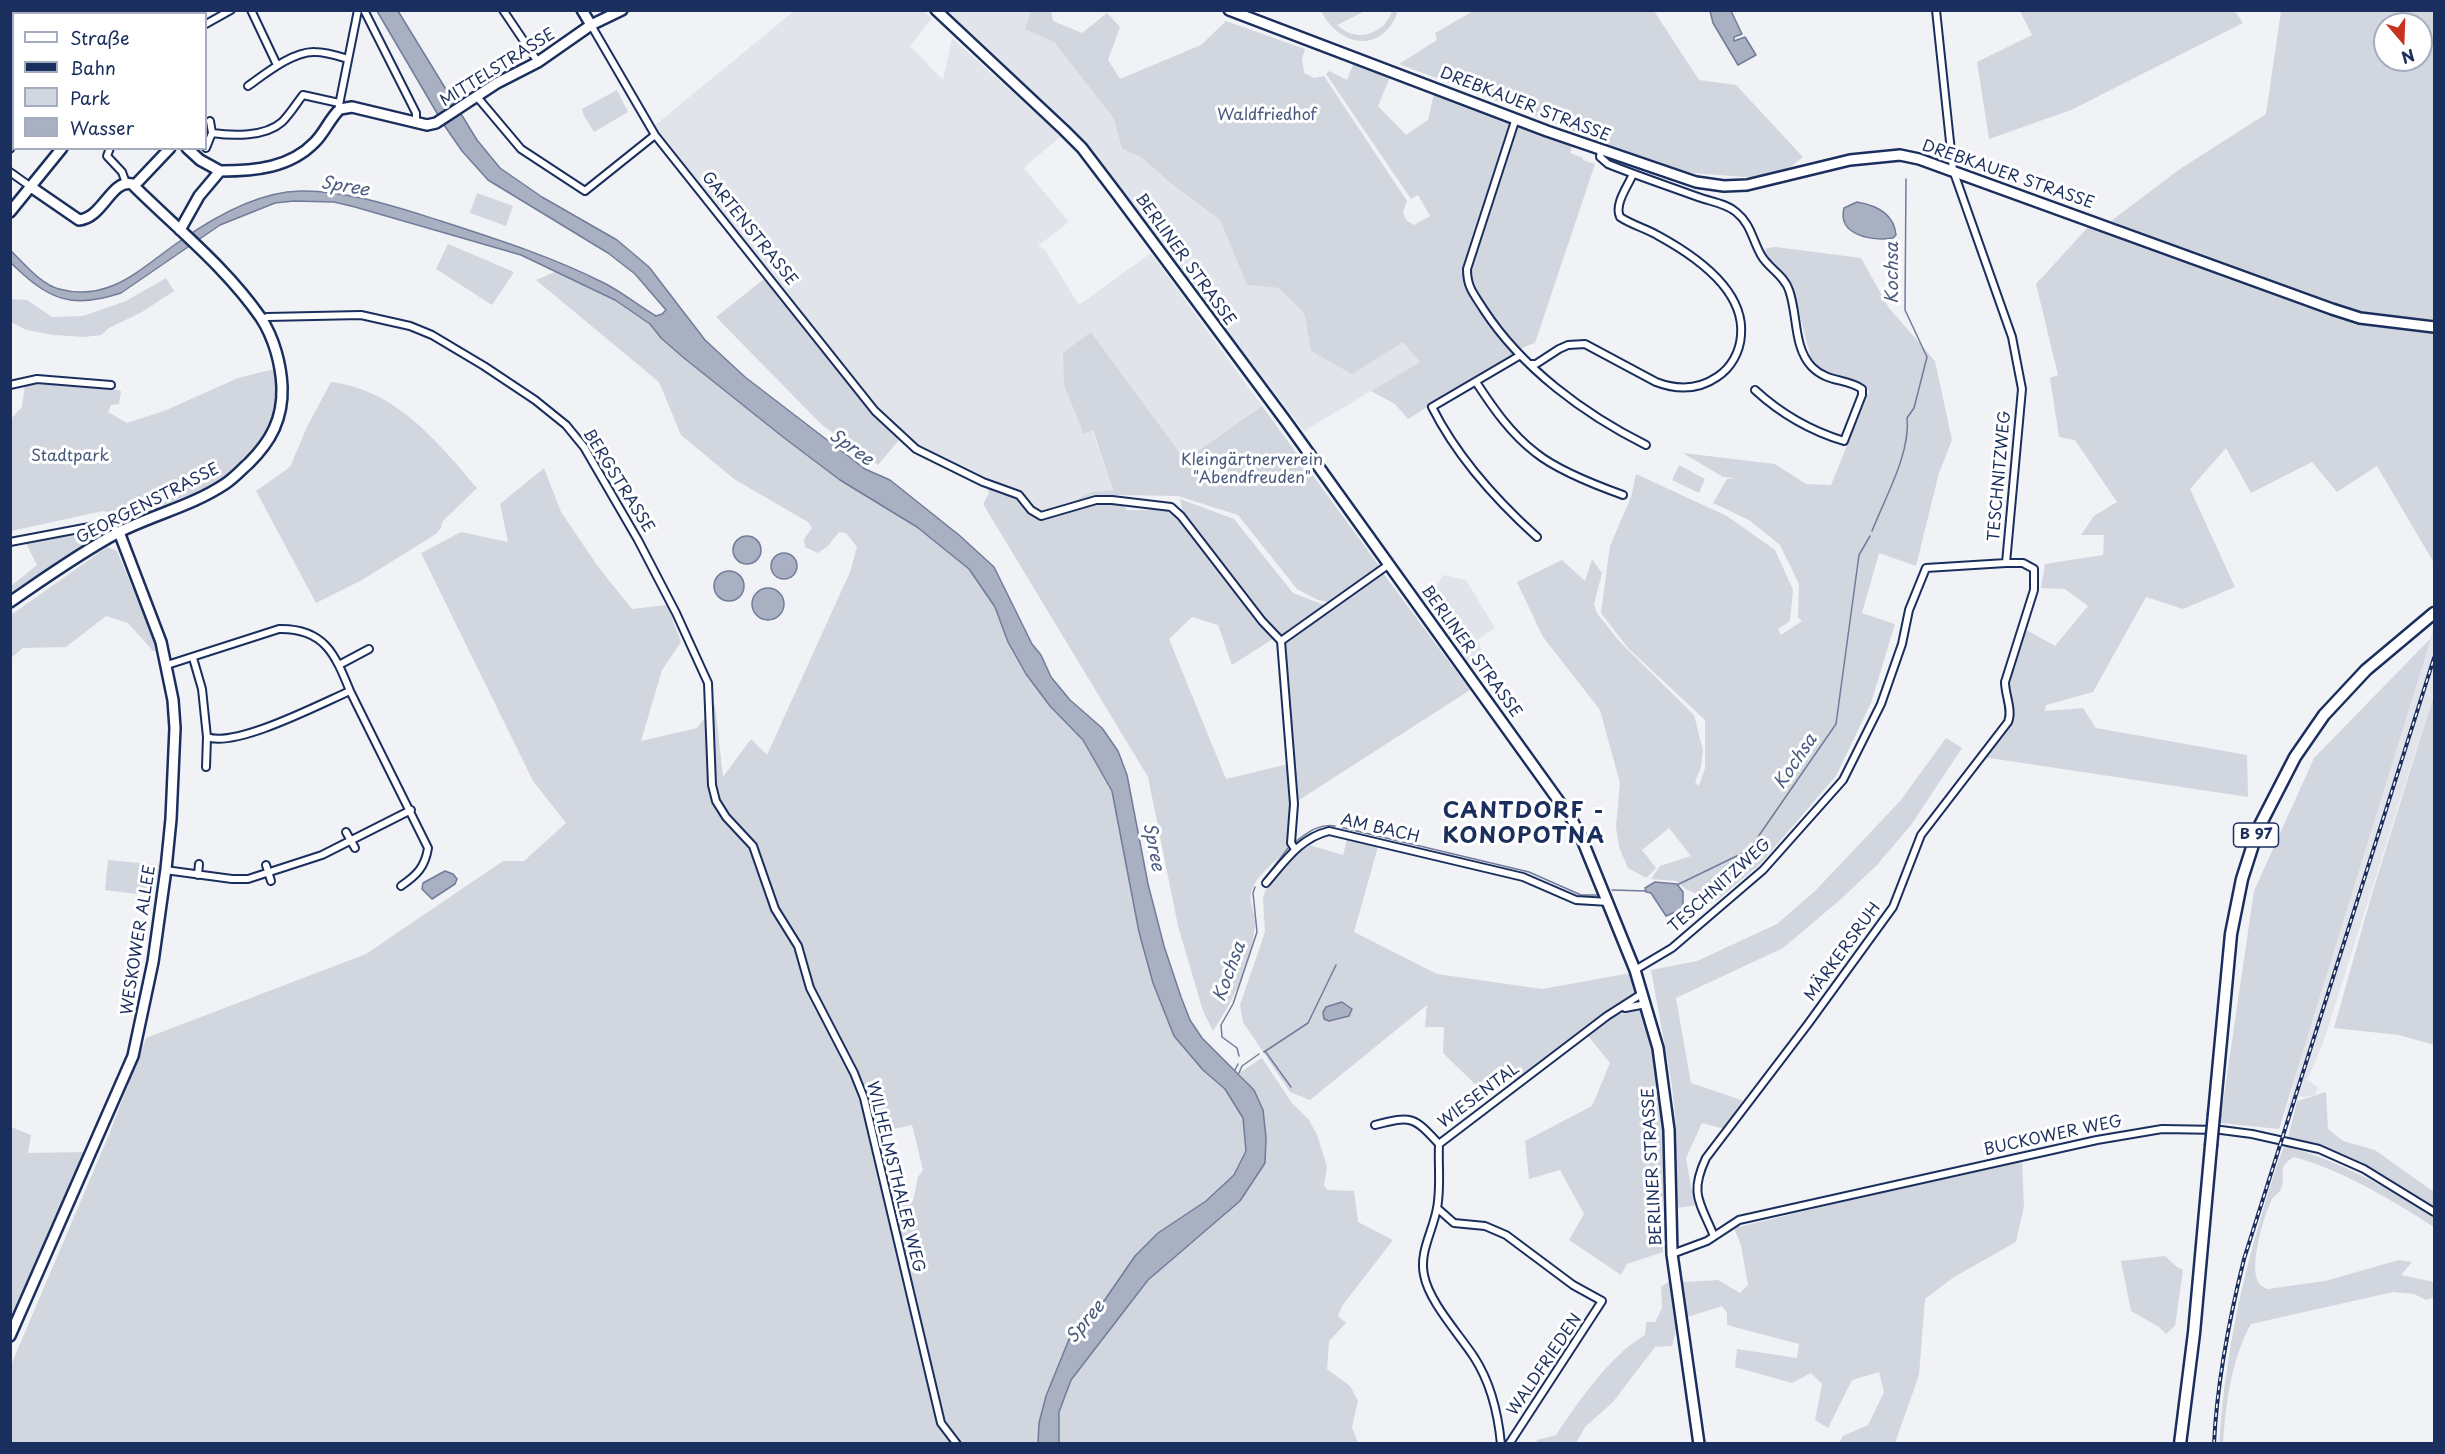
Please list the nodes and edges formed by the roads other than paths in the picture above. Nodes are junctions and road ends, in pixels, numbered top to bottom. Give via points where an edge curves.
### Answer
1 (250, 10) edge
2 (358, 10) edge
3 (364, 10) edge
4 (503, 10) edge
5 (582, 10) edge
6 (622, 10) edge
7 (936, 10) edge
8 (1936, 10) edge
9 (230, 11) edge
10 (1233, 11) edge
11 (207, 23) edge
12 (591, 25) junction
13 (348, 59) junction
14 (538, 62) junction
15 (277, 65) junction
16 (248, 86) dead end
17 (478, 98) junction
18 (340, 106) junction
19 (1516, 118) junction
20 (210, 122) dead end
21 (416, 123) junction
22 (212, 133) junction
23 (655, 135) junction
24 (12, 140) edge
25 (207, 144) edge
26 (10, 149) edge
27 (60, 150) edge
28 (109, 150) edge
29 (168, 150) edge
30 (189, 150) edge
31 (204, 150) edge
32 (1601, 150) junction
33 (200, 160) junction
34 (1953, 170) junction
35 (220, 171) junction
36 (10, 172) edge
37 (1633, 174) junction
38 (130, 184) junction
39 (31, 187) junction
40 (10, 212) edge
41 (182, 232) junction
42 (262, 320) junction
43 (2434, 327) edge
44 (1519, 356) junction
45 (1530, 364) junction
46 (1476, 382) junction
47 (10, 385) edge
48 (111, 385) dead end
49 (1755, 390) dead end
50 (1646, 445) dead end
51 (1623, 495) dead end
52 (119, 532) junction
53 (1537, 537) dead end
54 (10, 542) edge
55 (2006, 563) junction
56 (1388, 565) junction
57 (10, 602) edge
58 (2432, 615) edge
59 (1281, 641) junction
60 (369, 649) dead end
61 (194, 658) junction
62 (167, 665) junction
63 (339, 665) junction
64 (350, 691) junction
65 (210, 738) junction
66 (206, 767) dead end
67 (716, 801) joint
68 (411, 810) junction
69 (346, 832) dead end
70 (351, 841) junction
71 (355, 848) dead end
72 (1295, 849) junction
73 (200, 864) dead end
74 (267, 868) junction
75 (165, 870) junction
76 (198, 874) junction
77 (271, 881) dead end
78 (1266, 883) dead end
79 (401, 886) dead end
80 (1609, 902) junction
81 (1635, 970) junction
82 (1643, 992) junction
83 (1646, 1004) junction
84 (1621, 1008) junction
85 (1375, 1125) dead end
86 (1438, 1144) junction
87 (1437, 1208) junction
88 (2434, 1212) edge
89 (1714, 1236) junction
90 (1672, 1254) junction
91 (10, 1336) edge
92 (957, 1443) edge
93 (1501, 1443) edge
94 (1509, 1443) edge
95 (1699, 1443) edge
96 (2180, 1443) edge

1 - 15 street
2 - 13 street
3 - 21 street via 416,113
4 - 14 street
5 - 12 main road, GARTENSTRASSE
6 - 12 main road, MITTELSTRASSE
7 - 56 main road, BERLINER STRASSE via 1082,148
8 - 34 street, TESCHNITZWEG
9 - 11 street
10 - 19 main road, DREBKAUER STRASSE
12 - 14 main road, MITTELSTRASSE
12 - 23 street, GARTENSTRASSE
13 - 15 street via 307,52
13 - 18 street
14 - 17 main road, MITTELSTRASSE via 497,83
15 - 16 street
17 - 21 main road, MITTELSTRASSE via 436,123
17 - 23 street via 521,149 585,191
18 - 21 main road, MITTELSTRASSE
18 - 22 street via 303,95 276,126 236,137
18 - 35 main road via 316,141 292,160 262,169
19 - 32 main road, DREBKAUER STRASSE
19 - 44 street via 1467,269 1467,280 1468,287
20 - 22 street
22 - 25 street
23 - 59 street, GARTENSTRASSE via 876,411 916,449 982,482 1019,495 1041,516 1096,501 1171,507
24 - 26 street
27 - 39 main road
28 - 38 street via 107,156
29 - 38 main road
30 - 33 main road
31 - 33 street
32 - 34 main road, DREBKAUER STRASSE via 1696,182 1724,186 1747,185 1880,156 1900,155
32 - 37 street via 1604,162
33 - 35 main road
34 - 43 main road, DREBKAUER STRASSE via 2332,309 2360,318
34 - 55 street, TESCHNITZWEG via 2012,337 2020,372 2022,389
35 - 41 main road via 199,195
36 - 39 street
37 - 45 street via 1620,203 1620,217 1680,249 1722,285 1740,316 1742,332 1736,355 1715,379 1688,388 1656,382 1585,344 1568,345
37 - 49 street via 1724,204 1745,220 1761,256 1787,283 1805,359 1827,378 1862,389 1862,395 1844,441 1802,423 1771,405
38 - 39 main road via 119,186 93,215 79,220
38 - 41 main road, GEORGENSTRASSE
39 - 40 main road
41 - 42 main road, GEORGENSTRASSE
42 - 52 main road, GEORGENSTRASSE via 279,359 281,375 282,403 277,425 267,443 227,483
42 - 67 street, BERGSTRASSE via 361,315 410,326 484,366 566,425 584,447 638,540 708,683
44 - 45 street
44 - 46 street
45 - 50 street via 1587,409
46 - 51 street via 1498,415 1537,454
46 - 53 street via 1432,407 1472,468
47 - 48 street via 37,379
52 - 54 street via 110,524
52 - 57 main road, GEORGENSTRASSE
52 - 62 main road, WESKOWER ALLEE
55 - 81 street, TESCHNITZWEG via 1926,568 1881,704 1843,780 1763,870 1672,948
55 - 89 street, MÄRKERSRUH via 2028,565 2034,569 2035,578 2005,682 2011,715 2008,722 1921,835 1893,907 1706,1158 1696,1188
56 - 59 street
56 - 80 main road, BERLINER STRASSE via 1571,818
58 - 96 main road, B 97, bridge via 2366,670 2325,715 2295,758 2258,829 2242,879 2231,934
59 - 72 street via 1294,804 1291,843
60 - 63 street
61 - 62 street
61 - 63 street via 279,628 296,628 315,635 328,646
61 - 65 street
62 - 75 main road, WESKOWER ALLEE via 174,728
63 - 64 street
64 - 65 street via 251,733
64 - 68 street
65 - 66 street
67 - 92 street, WILHELMSTHALER WEG via 753,846 775,909 798,945 810,988 864,1098 941,1423
68 - 70 street
68 - 79 street via 428,848 426,862 417,875
69 - 70 street
70 - 71 street
70 - 74 street via 322,855
72 - 78 street, AM BACH
72 - 80 street, AM BACH via 1316,835 1336,832 1523,877 1576,900
73 - 76 street
74 - 76 street via 242,880
74 - 77 street
75 - 76 street
75 - 91 main road, WESKOWER ALLEE via 153,962 133,1056
80 - 81 main road, BERLINER STRASSE
81 - 82 main road, BERLINER STRASSE
82 - 83 main road, BERLINER STRASSE
82 - 84 street, WIESENTAL
83 - 84 street, WIESENTAL
83 - 90 main road, BERLINER STRASSE via 1667,1104
84 - 86 street, WIESENTAL
85 - 86 street via 1419,1122
86 - 87 street, WIESENTAL
87 - 93 street, WIESENTAL via 1422,1260 1424,1276 1488,1384
87 - 94 street, WALDFRIEDEN via 1454,1223 1485,1226 1506,1235 1573,1285 1602,1300
88 - 89 street, BUCKOWER WEG via 2364,1169 2319,1149 2221,1130 2162,1129 2109,1137 1759,1215 1739,1220
89 - 90 street, BUCKOWER WEG
90 - 95 main road, BERLINER STRASSE

